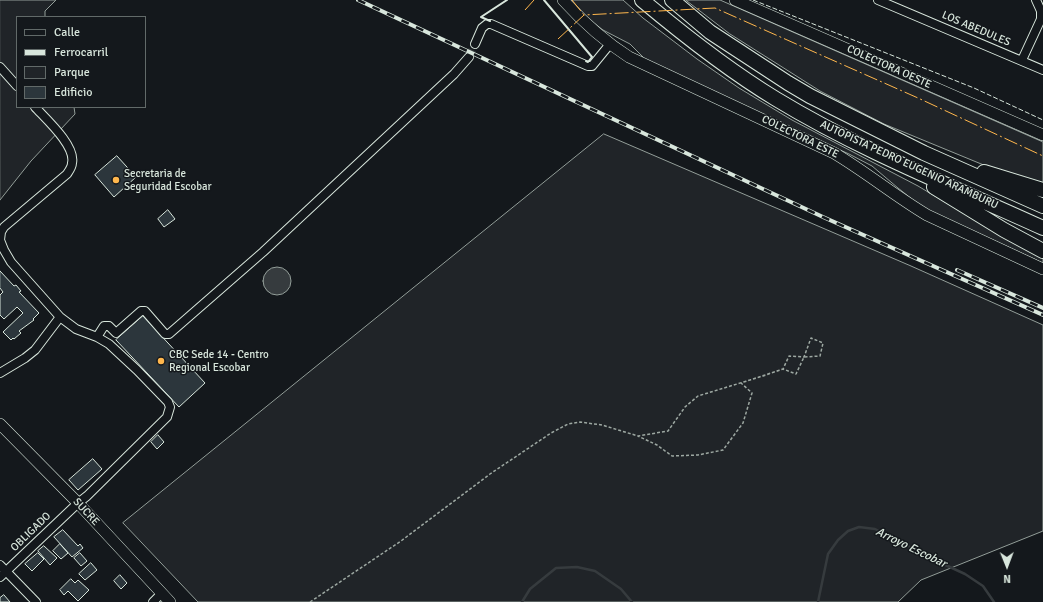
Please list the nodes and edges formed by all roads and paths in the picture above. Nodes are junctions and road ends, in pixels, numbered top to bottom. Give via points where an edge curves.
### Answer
1 (563, 0) edge
2 (642, 0) edge
3 (672, 0) edge
4 (735, 0) edge
5 (878, 0) edge
6 (1036, 0) edge
7 (475, 44) tunnel mouth
8 (610, 44) junction
9 (469, 57) tunnel mouth
10 (1022, 60) junction
11 (0, 67) edge
12 (1043, 70) edge
13 (16, 85) edge
14 (36, 108) edge
15 (1043, 135) edge
16 (924, 153) junction
17 (884, 156) junction
18 (1043, 190) edge
19 (1043, 206) edge
20 (1043, 228) edge
21 (1043, 251) edge
22 (1043, 269) edge
23 (60, 317) junction
24 (98, 337) junction
25 (804, 357) junction
26 (783, 369) junction
27 (0, 373) edge
28 (741, 383) junction
29 (0, 424) edge
30 (638, 436) junction
31 (78, 502) junction
32 (2, 571) edge
33 (162, 594) junction
34 (36, 602) edge
35 (153, 602) edge
36 (170, 602) edge
37 (310, 602) edge

1 - 8 street, COLECTORA ESTE
2 - 17 highway, AUTOPISTA PEDRO EUGENIO ARAMBURU via 697,45 776,99
3 - 16 highway, AUTOPISTA PEDRO EUGENIO ARAMBURU via 710,32 788,83 829,107
4 - 15 street, COLECTORA OESTE
5 - 10 street, LOS ABEDULES
6 - 10 street via 1041,20
7 - 8 street via 482,28 491,24 588,66 592,66
8 - 22 street, COLECTORA ESTE via 650,68 834,153 927,215
9 - 24 street via 459,70 263,252 169,334 165,334 145,311 141,311 116,333 109,326 104,326
10 - 12 street, LOS ABEDULES
11 - 13 street
14 - 23 street via 66,142 71,150 73,162 67,174 4,227 0,240 11,262
16 - 18 highway
16 - 19 highway, AUTOPISTA PEDRO EUGENIO ARAMBURU
17 - 20 highway, AUTOPISTA PEDRO EUGENIO ARAMBURU
17 - 21 highway
23 - 24 street via 76,329
23 - 27 street via 35,350
24 - 31 street, OBLIGADO via 137,370 170,407 167,418
25 - 25 path via 820,356 823,343 811,338
25 - 26 path via 789,356
25 - 26 path via 796,374
26 - 28 path
28 - 30 path via 698,396 685,407 668,430
28 - 30 path via 752,393 743,423 723,450 698,455 672,456 656,444
29 - 31 street, SUCRE
30 - 37 path via 602,425 580,422 568,424 490,474 401,541
31 - 32 street, OBLIGADO
31 - 33 street, SUCRE
32 - 34 street
33 - 35 street
33 - 36 street, SUCRE

